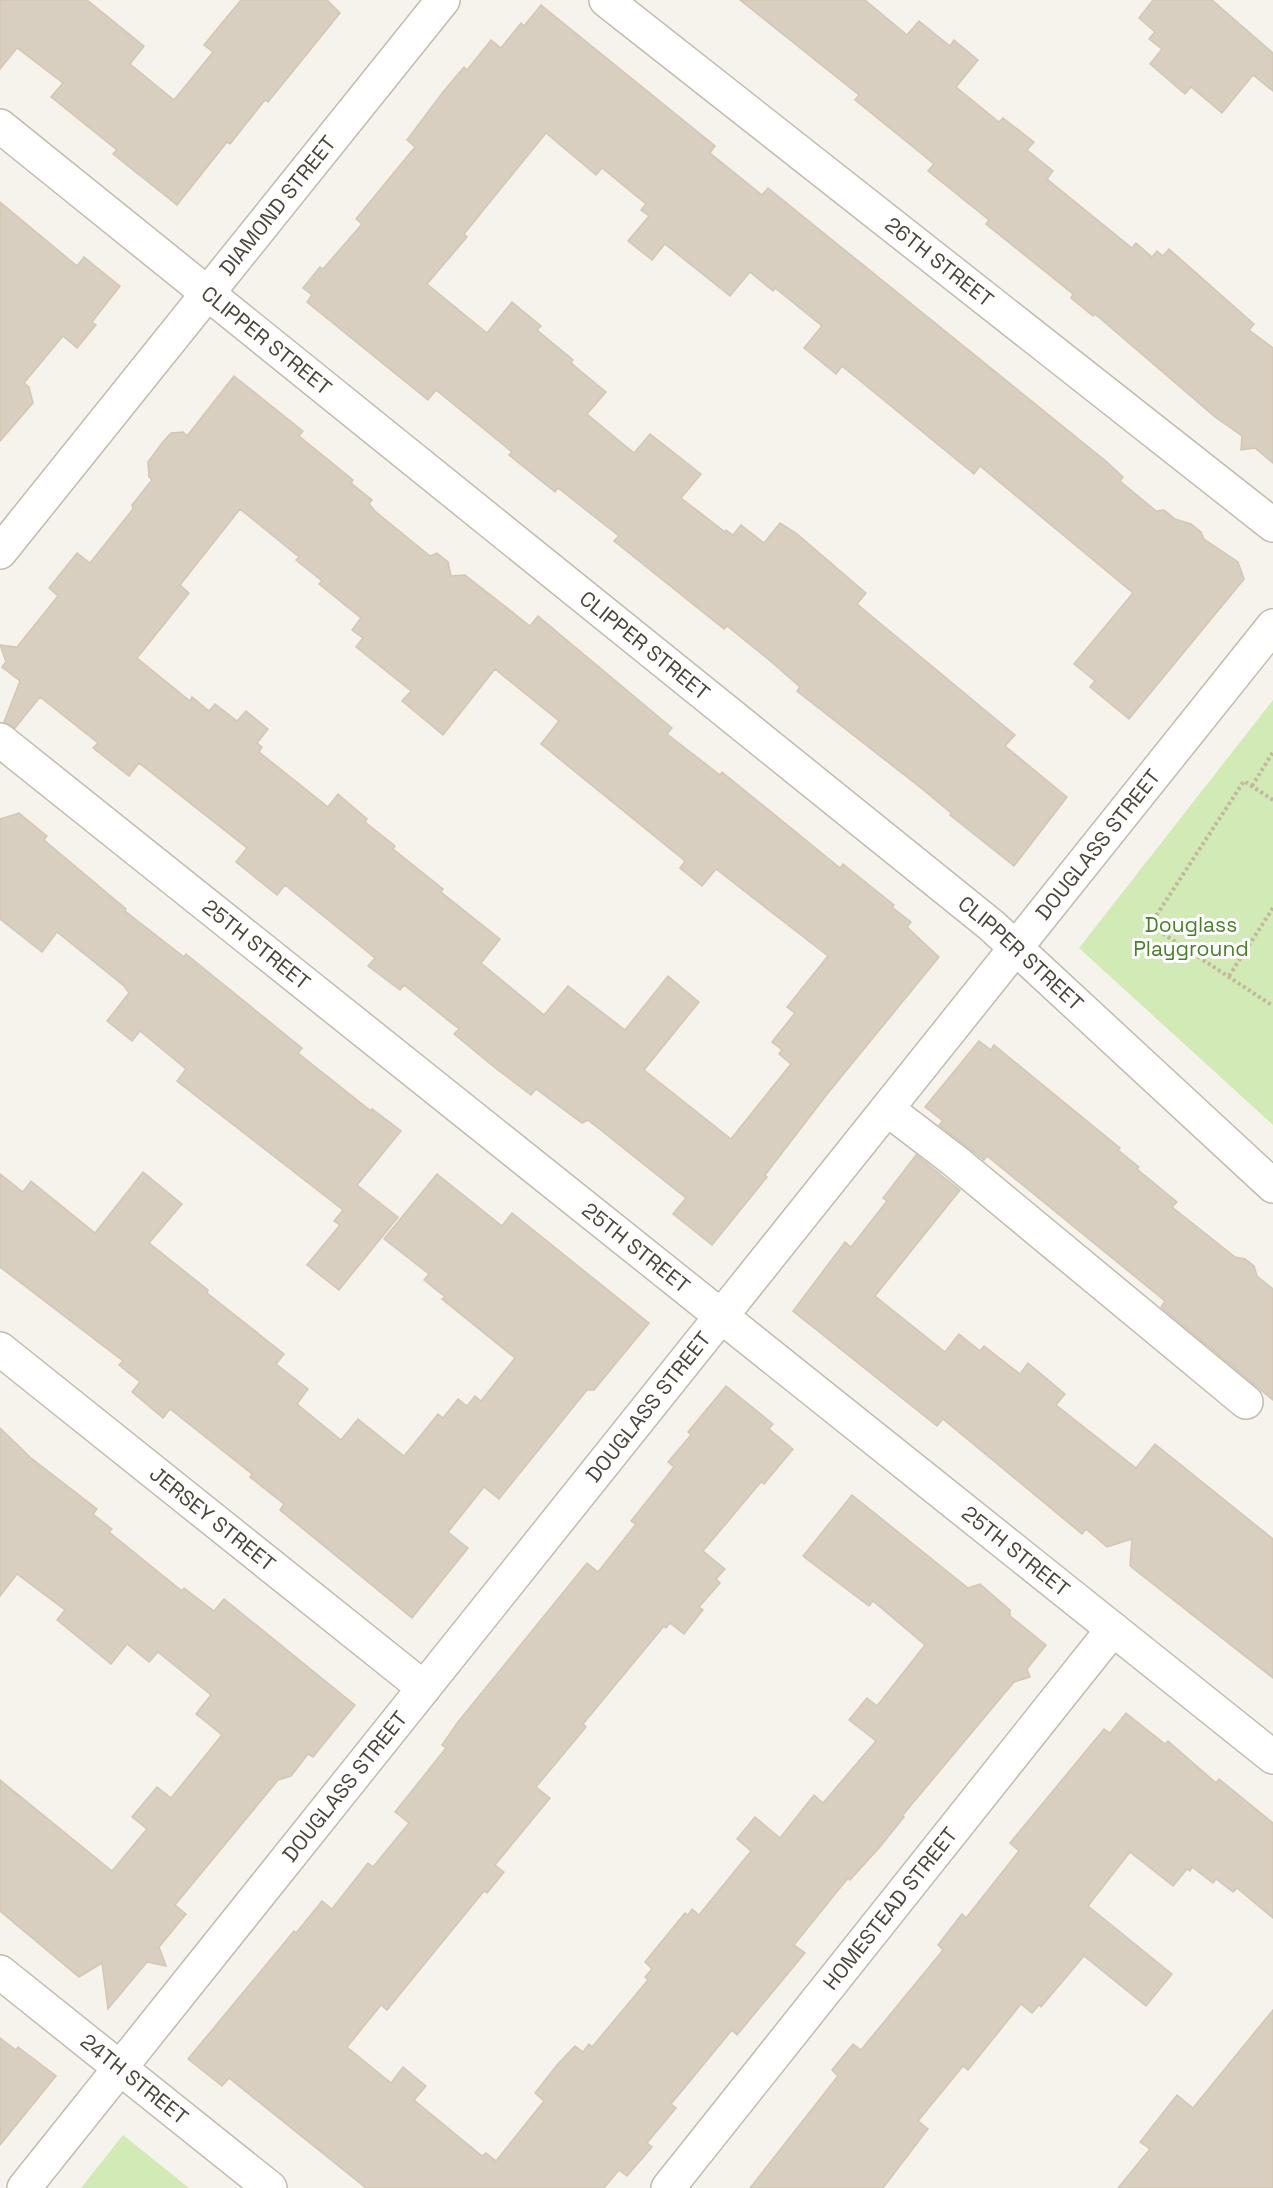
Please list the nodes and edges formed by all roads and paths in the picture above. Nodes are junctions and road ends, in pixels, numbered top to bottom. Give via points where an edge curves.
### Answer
1 (443, 0) edge
2 (606, 0) edge
3 (0, 126) edge
4 (208, 295) junction
5 (1273, 525) edge
6 (0, 552) edge
7 (1273, 626) edge
8 (0, 740) edge
9 (1273, 752) edge
10 (1252, 786) junction
11 (1273, 800) edge
12 (1273, 908) edge
13 (1017, 947) junction
14 (1228, 976) junction
15 (1273, 1006) edge
16 (887, 1109) junction
17 (1273, 1186) edge
18 (721, 1316) junction
19 (0, 1349) edge
20 (1246, 1402) dead end
21 (1113, 1629) junction
22 (424, 1688) junction
23 (1273, 1757) edge
24 (0, 1972) edge
25 (120, 2068) junction
26 (24, 2188) edge
27 (270, 2188) edge
28 (669, 2188) edge

1 - 4 street, DIAMOND STREET
2 - 5 street, 26TH STREET
3 - 4 street, CLIPPER STREET
4 - 6 street, DIAMOND STREET
4 - 13 street, CLIPPER STREET
7 - 13 street, DOUGLASS STREET
8 - 18 street, 25TH STREET
9 - 10 path
10 - 11 path
10 - 14 path via 1244,781 1150,925
12 - 14 path
13 - 16 street, DOUGLASS STREET
13 - 17 street, CLIPPER STREET
14 - 15 path
16 - 18 street, DOUGLASS STREET
16 - 20 street
18 - 21 street, 25TH STREET
18 - 22 street, DOUGLASS STREET
19 - 22 street, JERSEY STREET
21 - 23 street, 25TH STREET
21 - 28 street, HOMESTEAD STREET
22 - 25 street, DOUGLASS STREET
24 - 25 street, 24TH STREET
25 - 26 street, DOUGLASS STREET
25 - 27 street, 24TH STREET

